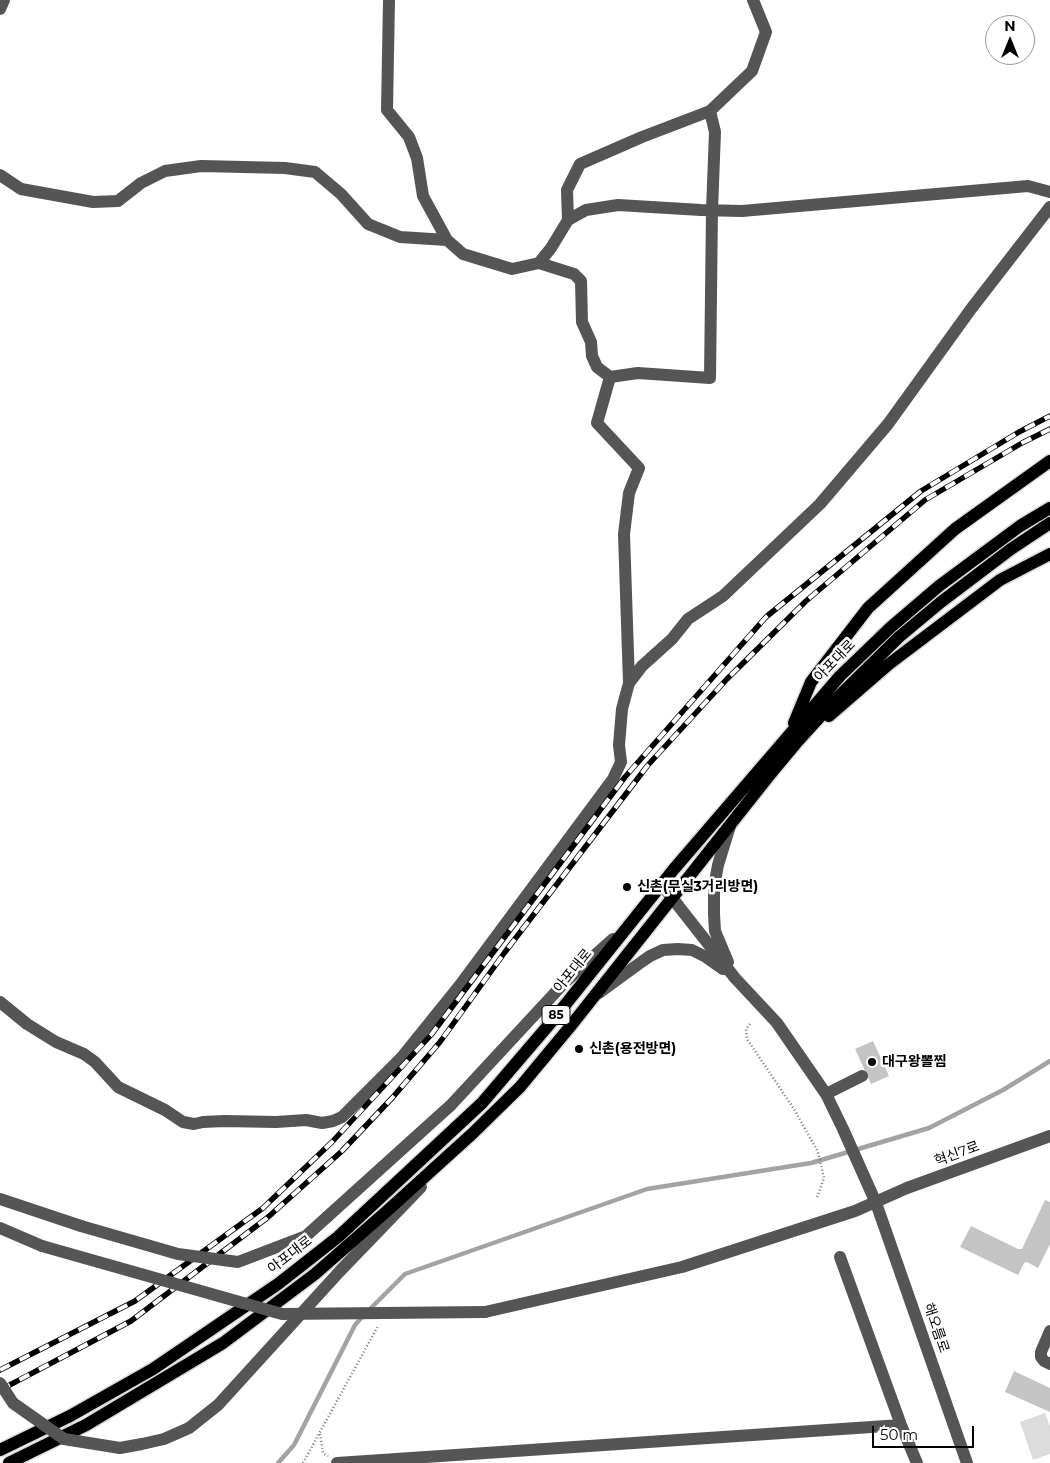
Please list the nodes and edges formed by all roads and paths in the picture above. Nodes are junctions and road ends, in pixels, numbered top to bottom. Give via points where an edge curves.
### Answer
1 (4, 0) edge
2 (389, 0) edge
3 (753, 0) edge
4 (0, 9) edge
5 (710, 111) junction
6 (0, 175) edge
7 (1050, 192) edge
8 (1050, 207) edge
9 (712, 210) junction
10 (568, 220) junction
11 (447, 240) junction
12 (538, 263) junction
13 (610, 377) junction
14 (1050, 462) edge
15 (1050, 508) edge
16 (1050, 523) edge
17 (1050, 554) edge
18 (629, 683) junction
19 (793, 738) junction
20 (731, 822) junction
21 (662, 885) junction
22 (672, 897) junction
23 (630, 924) junction
24 (735, 978) junction
25 (591, 1000) junction
26 (0, 1002) edge
27 (750, 1024) dead end
28 (862, 1076) dead end
29 (826, 1094) junction
30 (473, 1133) junction
31 (1050, 1136) edge
32 (817, 1198) dead end
33 (0, 1199) edge
34 (876, 1203) junction
35 (0, 1228) edge
36 (840, 1257) dead end
37 (379, 1325) dead end
38 (1050, 1331) edge
39 (1050, 1364) edge
40 (0, 1384) edge
41 (901, 1425) junction
42 (320, 1434) junction
43 (0, 1450) edge
44 (9, 1463) edge
45 (303, 1463) edge
46 (337, 1463) edge
47 (917, 1463) edge
48 (967, 1463) edge

1 - 4 street
2 - 11 street via 387,110 409,136 417,158 423,196
3 - 5 street via 766,32 752,71
5 - 9 street via 715,132
5 - 10 street via 580,164 567,190
6 - 11 street via 21,189 93,202 118,200 141,183 166,171 201,166 315,172 341,194 368,224 400,237
7 - 9 street via 1028,186 742,211
8 - 18 street via 888,424 820,504 723,596 688,619
9 - 10 street via 618,205 586,210
9 - 13 street via 710,378 638,373
10 - 12 street
11 - 12 street via 463,254 512,269
12 - 13 street via 574,274 581,281 582,322 591,342 592,356 598,367
13 - 18 street via 597,423 639,468 629,493 624,534
14 - 19 main road via 955,529 868,608 811,682
15 - 19 main road, 아포대로 / 85 via 978,556 898,621 840,676
16 - 19 main road, 아포대로 / 85 via 1011,548 899,636
17 - 19 main road via 1000,580 889,664 820,724
18 - 26 street via 622,709 621,762 613,779 460,986 402,1057 342,1117 322,1123 306,1120 183,1122 118,1087 84,1054 56,1042
19 - 20 main road, 아포대로 / 85
19 - 21 main road, 아포대로 / 85
20 - 22 main road, 아포대로 / 85
20 - 24 street via 716,873 714,914 715,931
21 - 22 street
21 - 23 main road, 아포대로 / 85
22 - 24 street
22 - 25 main road, 아포대로 / 85
23 - 33 street, bridge via 565,982 451,1105 306,1236 238,1262 178,1254
23 - 43 main road, 아포대로 / 85 via 482,1103 338,1237 278,1284 153,1369 70,1416
24 - 25 street via 692,950 663,950 640,962
24 - 29 street, 해오름로 via 777,1023
25 - 30 main road, 아포대로 / 85 via 520,1087
27 - 32 path via 746,1030 748,1040 818,1152 824,1178
28 - 29 street
29 - 34 street, 해오름로
30 - 40 street, bridge via 340,1271 218,1405 189,1428 164,1439 120,1448 64,1439 12,1403
30 - 44 main road, 아포대로 / 85 via 316,1274 223,1343 86,1425
31 - 34 street, 혁신7로 via 907,1188
34 - 35 street, 혁신7로, bridge via 682,1267 485,1312 282,1314 42,1246
34 - 48 street, 해오름로
36 - 41 street
37 - 42 path
38 - 39 street via 1041,1352 1041,1357
41 - 46 street
41 - 47 street
42 - 45 path
42 - 46 path via 323,1453

